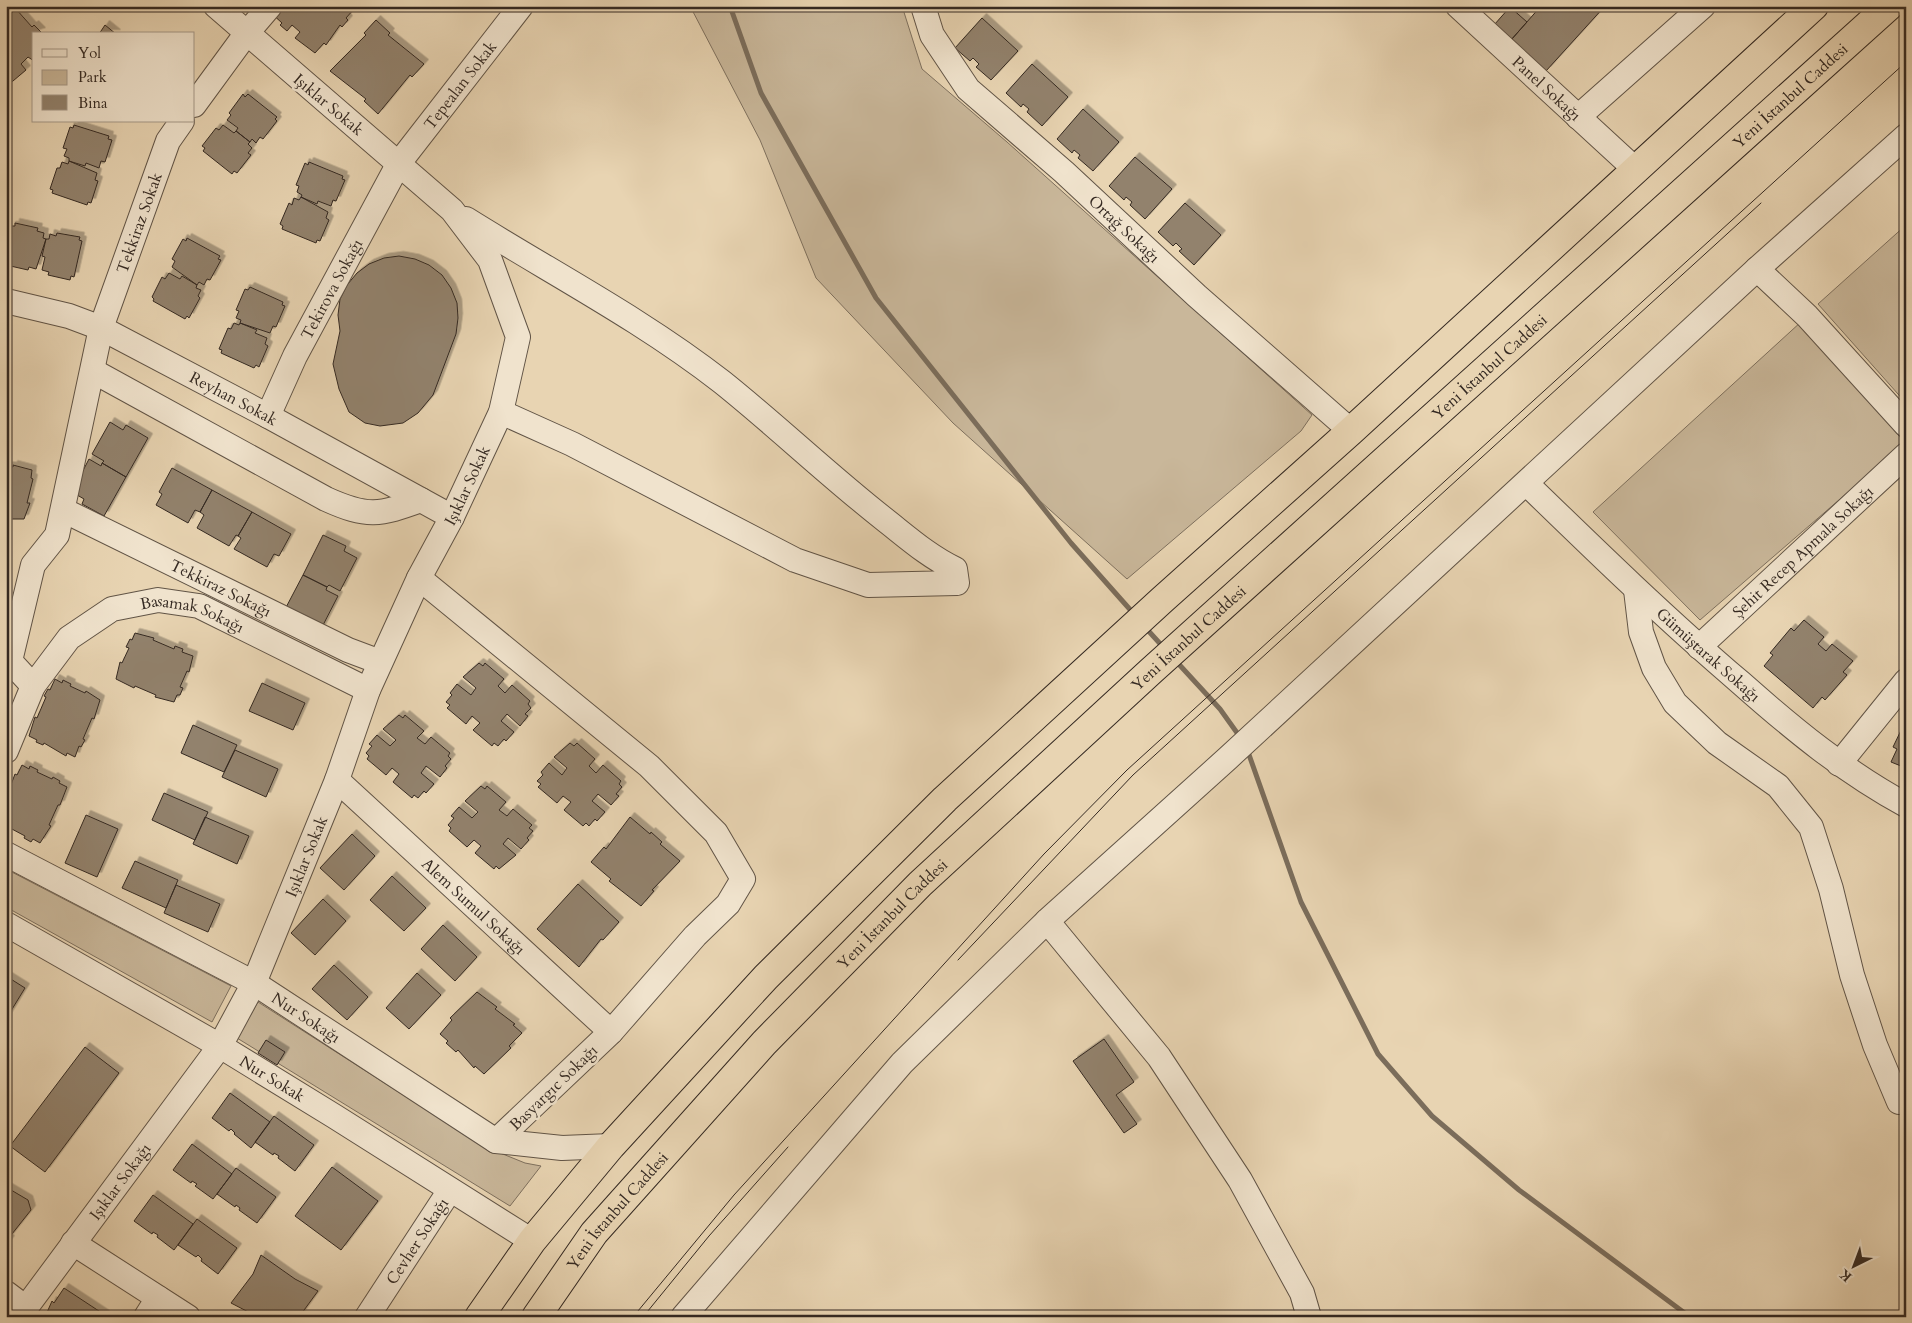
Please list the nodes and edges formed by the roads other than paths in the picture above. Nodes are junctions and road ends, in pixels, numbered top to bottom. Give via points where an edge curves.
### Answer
1 (216, 6) edge
2 (270, 6) edge
3 (521, 6) edge
4 (923, 6) edge
5 (1458, 6) edge
6 (1703, 6) edge
7 (1814, 6) edge
8 (1889, 6) edge
9 (246, 34) junction
10 (195, 104) edge
11 (1578, 117) junction
12 (181, 122) edge
13 (1906, 136) edge
14 (399, 163) junction
15 (1636, 170) junction
16 (452, 210) junction
17 (1758, 269) junction
18 (6, 301) edge
19 (101, 328) junction
20 (93, 371) junction
21 (501, 412) junction
22 (268, 416) junction
23 (1906, 425) edge
24 (1351, 431) junction
25 (1906, 455) edge
26 (1527, 484) junction
27 (421, 500) junction
28 (63, 510) junction
29 (452, 517) junction
30 (419, 578) junction
31 (1636, 590) junction
32 (1698, 647) junction
33 (380, 662) junction
34 (1906, 682) edge
35 (32, 686) junction
36 (368, 690) junction
37 (6, 751) edge
38 (1839, 764) junction
39 (337, 780) junction
40 (1906, 805) edge
41 (6, 854) edge
42 (1047, 921) junction
43 (6, 924) edge
44 (254, 983) junction
45 (610, 1032) junction
46 (220, 1046) junction
47 (1899, 1102) dead end
48 (496, 1141) junction
49 (611, 1146) junction
50 (450, 1190) junction
51 (532, 1241) junction
52 (73, 1243) junction
53 (6, 1293) edge
54 (152, 1307) edge
55 (22, 1312) edge
56 (188, 1317) edge
57 (367, 1317) edge
58 (479, 1317) edge
59 (536, 1317) edge
60 (683, 1317) edge
61 (1309, 1317) edge

1 - 9 street, Işıklar Sokak
2 - 9 street
3 - 14 street, Tepealan Sokak
4 - 24 street, Ortağ Sokağı via 932,35 968,89
5 - 11 street, Panel Sokağı
6 - 11 street
7 - 15 highway
8 - 59 highway, Yeni İstanbul Caddesi via 967,839 816,988 594,1233
9 - 10 street
9 - 14 street, Işıklar Sokak
11 - 15 street, Panel Sokağı
12 - 19 street, Tekkiraz Sokak via 168,141
13 - 17 street
14 - 16 street, Işıklar Sokak
14 - 22 street, Tekirova Sokağı via 295,356
15 - 24 highway
16 - 21 street, Işıklar Sokak via 490,260 518,337
16 - 21 street via 538,264 592,293 687,356 883,518 936,560 955,569 957,583 868,585 795,560 572,444
17 - 23 street via 1807,316
17 - 26 street
18 - 19 street, Reyhan Sokak via 69,316
19 - 20 street
19 - 22 street, Reyhan Sokak
20 - 27 street via 352,511 385,513
20 - 28 street
21 - 29 street, Işıklar Sokak
22 - 27 street, Reyhan Sokak
24 - 49 highway via 945,799 773,970
25 - 32 street, Şehit Recep Apmala Sokağı
26 - 31 street, Gümüştarak Sokağı
26 - 42 street
27 - 29 street, Reyhan Sokak
28 - 33 street, Tekkiraz Sokağı via 348,650
28 - 35 street via 58,535 33,565 10,660
29 - 30 street, Işıklar Sokak
30 - 33 street, Işıklar Sokak
30 - 45 street, Basyargıc Sokağı via 648,766 716,833 743,879 728,904 695,936
31 - 32 street, Gümüştarak Sokağı
31 - 47 street via 1641,632 1654,668 1675,703 1717,744 1778,786 1811,827 1874,1045
32 - 38 street, Gümüştarak Sokağı
33 - 36 street, Işıklar Sokak
34 - 38 street
35 - 36 street, Basamak Sokağı via 69,638 112,609 158,600 199,606
35 - 37 street
36 - 39 street, Işıklar Sokak
38 - 40 street, Gümüştarak Sokağı
39 - 44 street, Işıklar Sokak
39 - 45 street, Alem Sumul Sokağı
41 - 44 street, Nur Sokağı
42 - 60 street via 902,1063
42 - 61 street via 1164,1065 1240,1180 1302,1293
43 - 46 street, Nur Sokak
44 - 46 street, Işıklar Sokak
44 - 48 street, Nur Sokağı
45 - 48 street, Basyargıc Sokağı
46 - 50 street, Nur Sokak
46 - 52 street, Işıklar Sokağı
48 - 49 street, Nur Sokağı via 562,1148
49 - 51 highway
50 - 51 street, Nur Sokak
50 - 57 street, Cevher Sokağı
51 - 58 highway
52 - 54 street
52 - 55 street, Işıklar Sokağı
53 - 55 street
54 - 56 street

